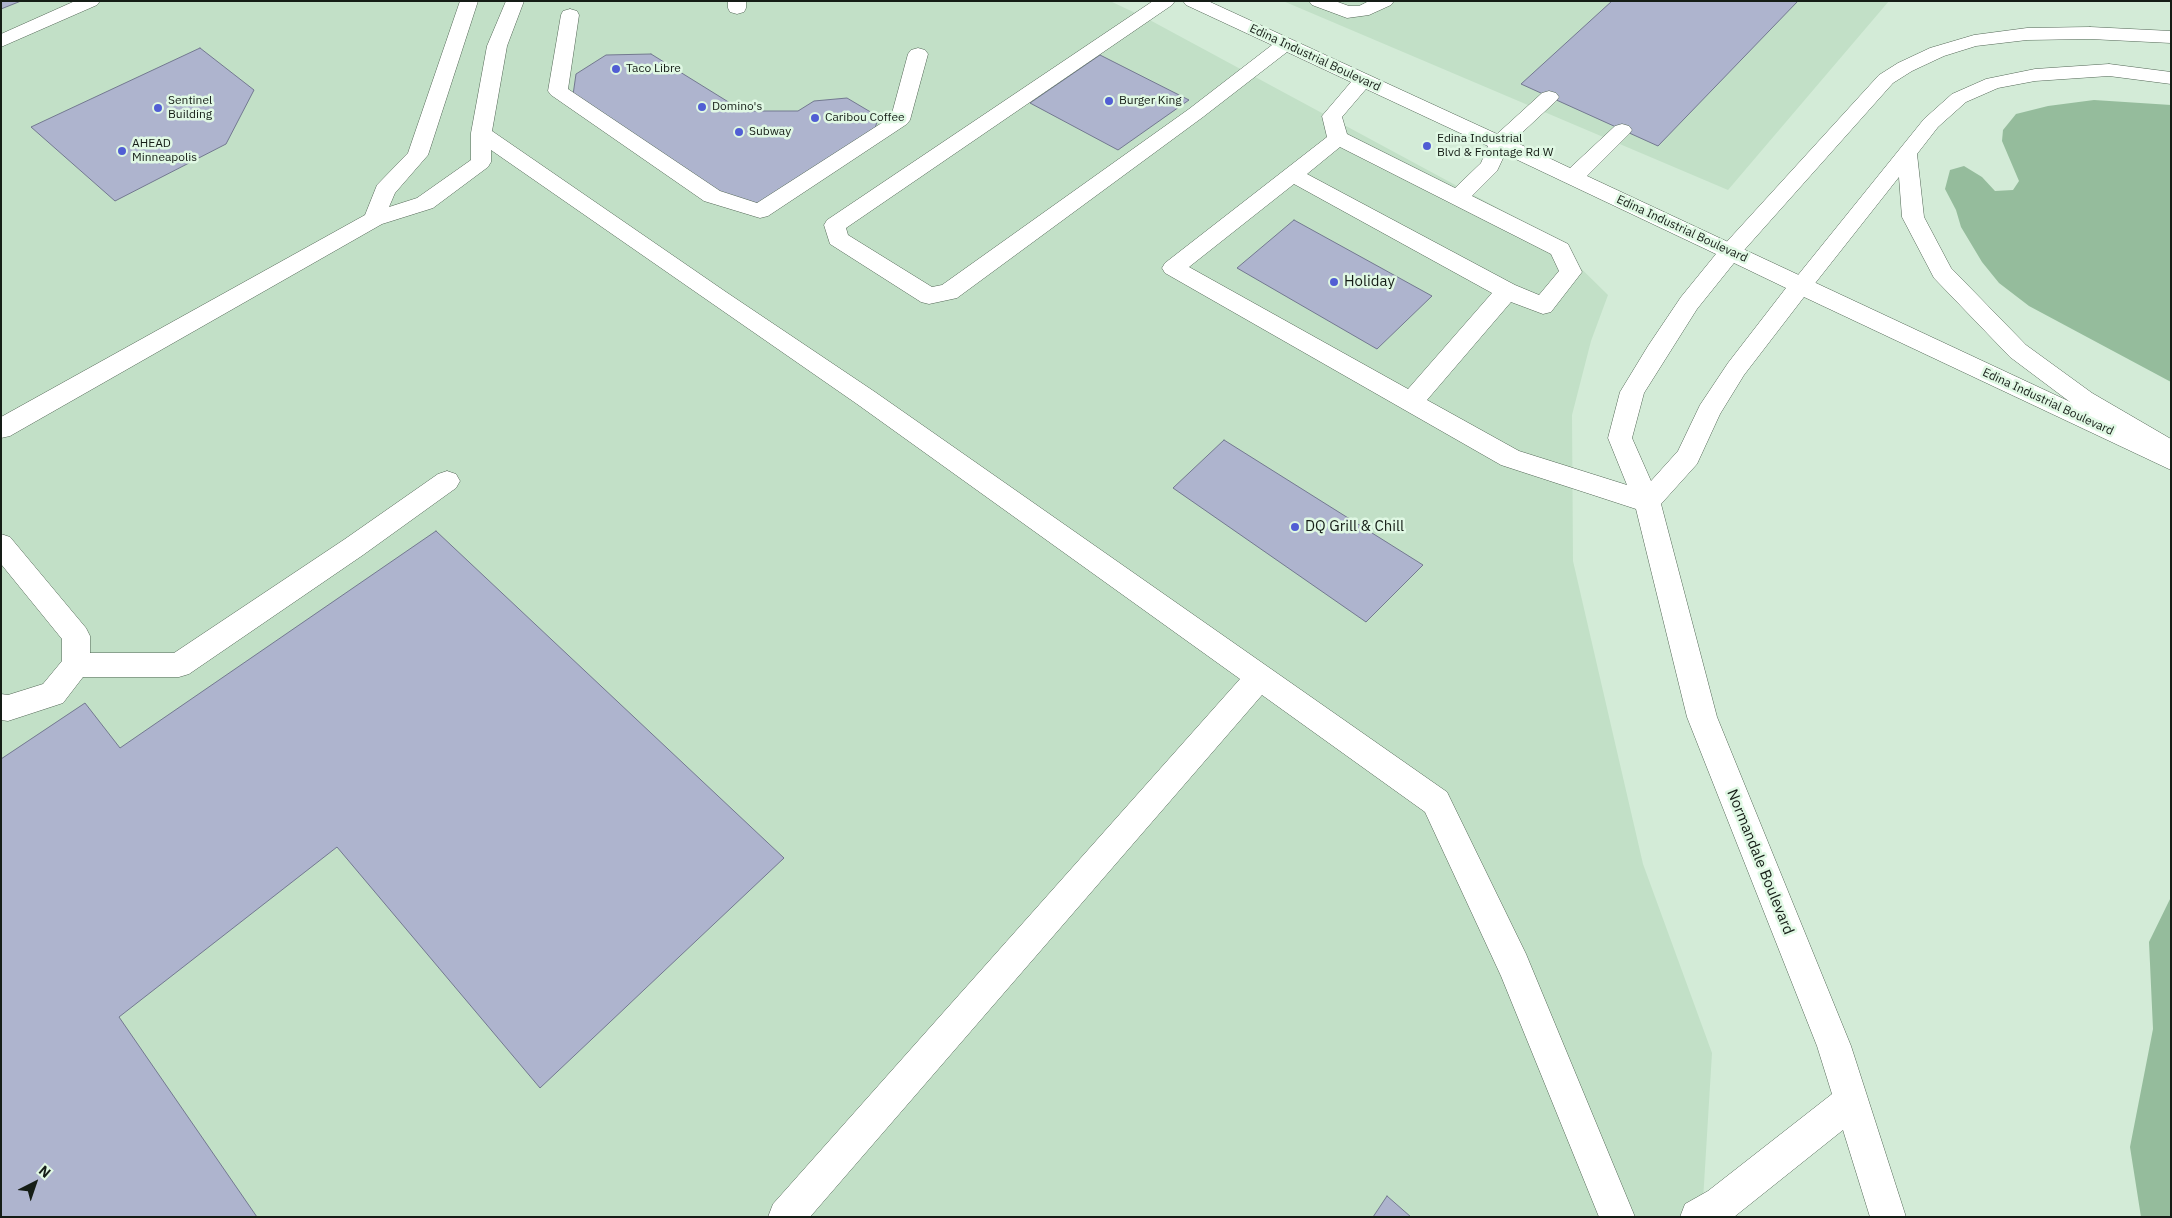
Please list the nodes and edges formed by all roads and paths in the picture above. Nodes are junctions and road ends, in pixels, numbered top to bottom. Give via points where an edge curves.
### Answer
1 (91, 1) edge
2 (469, 1) edge
3 (515, 1) edge
4 (1166, 1) edge
5 (1192, 1) edge
6 (1318, 1) edge
7 (1385, 1) edge
8 (570, 15) dead end
9 (2171, 37) edge
10 (1, 41) edge
11 (1286, 44) junction
12 (918, 54) dead end
13 (2171, 78) edge
14 (1364, 80) junction
15 (1550, 97) dead end
16 (1622, 130) dead end
17 (481, 133) junction
18 (1338, 138) junction
19 (1499, 143) junction
20 (1907, 152) junction
21 (1293, 174) junction
22 (1574, 178) junction
23 (1458, 198) junction
24 (374, 219) junction
25 (1730, 252) junction
26 (1801, 285) junction
27 (1507, 291) junction
28 (1412, 402) junction
29 (1, 428) edge
30 (2171, 451) edge
31 (2171, 460) edge
32 (447, 481) dead end
33 (1647, 502) junction
34 (1, 545) edge
35 (76, 665) junction
36 (1260, 677) junction
37 (1, 707) edge
38 (1852, 1100) junction
39 (786, 1217) edge
40 (1617, 1217) edge
41 (1698, 1217) edge
42 (1888, 1217) edge

1 - 10 main road
2 - 24 main road via 418,155 385,190
3 - 17 main road via 497,46
4 - 11 main road via 835,224 838,239 929,296 949,292
5 - 11 main road, Edina Industrial Boulevard
6 - 7 main road via 1347,12 1362,11
8 - 12 main road via 558,91 712,196 760,211 900,120
9 - 25 main road, Normandale Boulevard via 2027,34 1974,41 1937,52 1905,67 1886,79
11 - 14 main road, Edina Industrial Boulevard
13 - 20 main road via 2100,70 2034,74 1992,83 1959,98 1931,123
14 - 18 main road via 1332,116
14 - 19 main road, Edina Industrial Boulevard
15 - 19 main road
16 - 22 main road
17 - 24 main road via 480,162 425,203
17 - 36 main road via 866,398
18 - 21 main road
18 - 23 main road
19 - 22 main road, Edina Industrial Boulevard
19 - 23 main road via 1490,166
20 - 26 main road
20 - 30 main road via 1914,217 1942,272 2018,351 2084,398
21 - 27 main road
21 - 28 main road via 1174,268
22 - 25 main road, Edina Industrial Boulevard
23 - 27 main road via 1560,249 1571,272 1543,306
24 - 29 main road
25 - 26 main road, Edina Industrial Boulevard
25 - 33 main road, Normandale Boulevard via 1689,303 1632,392 1620,438
26 - 31 main road, Edina Industrial Boulevard
26 - 33 main road via 1736,369 1709,411 1688,457
27 - 28 main road
28 - 33 main road via 1510,458
32 - 35 main road via 179,664
33 - 38 main road, Normandale Boulevard via 1702,717 1834,1046
34 - 35 main road via 76,636
35 - 37 main road via 52,694 8,708
36 - 39 main road
36 - 40 main road via 1436,802 1514,966
38 - 41 main road via 1721,1204
38 - 42 main road, Normandale Boulevard

